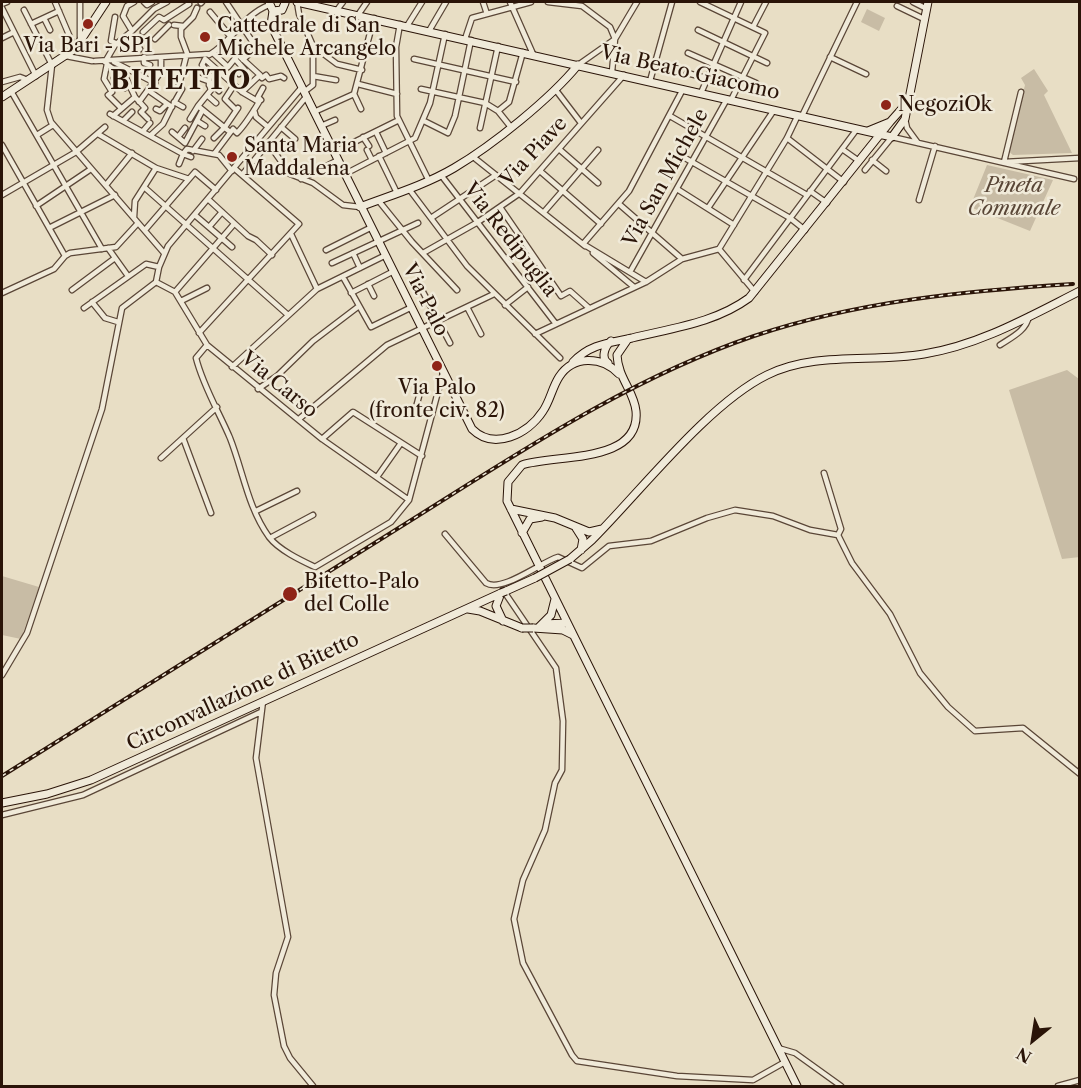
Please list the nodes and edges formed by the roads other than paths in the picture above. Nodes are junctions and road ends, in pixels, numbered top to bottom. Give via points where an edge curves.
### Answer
1 (7, 2) edge
2 (55, 2) edge
3 (80, 2) edge
4 (106, 2) edge
5 (134, 2) edge
6 (144, 2) edge
7 (152, 2) edge
8 (167, 2) edge
9 (226, 2) edge
10 (286, 2) edge
11 (297, 2) edge
12 (343, 2) edge
13 (367, 2) edge
14 (422, 2) edge
15 (446, 2) edge
16 (483, 2) edge
17 (531, 2) edge
18 (548, 2) edge
19 (594, 2) edge
20 (637, 2) edge
21 (672, 2) edge
22 (700, 2) edge
23 (741, 2) edge
24 (763, 2) edge
25 (857, 2) edge
26 (913, 2) edge
27 (188, 3) edge
28 (316, 3) edge
29 (511, 4) edge
30 (927, 5) edge
31 (2, 6) edge
32 (270, 6) edge
33 (897, 6) dead end
34 (590, 9) junction
35 (24, 10) dead end
36 (59, 10) junction
37 (337, 10) junction
38 (210, 12) dead end
39 (487, 14) junction
40 (358, 15) junction
41 (115, 17) dead end
42 (734, 17) junction
43 (44, 18) junction
44 (374, 18) junction
45 (924, 19) junction
46 (144, 21) junction
47 (31, 24) junction
48 (404, 25) junction
49 (148, 26) junction
50 (183, 26) junction
51 (242, 27) junction
52 (753, 27) junction
53 (50, 30) dead end
54 (698, 30) dead end
55 (132, 31) junction
56 (429, 31) junction
57 (14, 32) junction
58 (445, 34) junction
59 (230, 36) junction
60 (2, 38) edge
61 (155, 39) dead end
62 (615, 39) junction
63 (468, 40) junction
64 (81, 41) junction
65 (722, 42) junction
66 (225, 43) junction
67 (118, 44) junction
68 (313, 46) junction
69 (498, 46) junction
70 (75, 49) junction
71 (140, 49) tunnel mouth
72 (523, 52) junction
73 (212, 53) junction
74 (688, 53) dead end
75 (533, 54) junction
76 (66, 56) junction
77 (186, 56) junction
78 (753, 56) junction
79 (143, 57) junction
80 (161, 57) junction
81 (236, 57) junction
82 (830, 57) junction
83 (205, 59) junction
84 (414, 59) dead end
85 (243, 60) junction
86 (114, 62) junction
87 (106, 63) junction
88 (766, 63) dead end
89 (438, 64) junction
90 (712, 64) junction
91 (52, 65) junction
92 (150, 65) dead end
93 (578, 65) junction
94 (362, 70) junction
95 (465, 70) junction
96 (612, 72) junction
97 (687, 73) dead end
98 (2, 74) edge
99 (866, 74) dead end
100 (239, 75) dead end
101 (260, 75) junction
102 (624, 75) junction
103 (36, 76) junction
104 (313, 76) junction
105 (197, 77) dead end
106 (492, 77) junction
107 (742, 77) junction
108 (114, 78) dead end
109 (284, 78) dead end
110 (706, 78) junction
111 (28, 80) junction
112 (336, 80) dead end
113 (650, 81) junction
114 (3, 82) edge
115 (516, 82) junction
116 (155, 83) junction
117 (756, 83) dead end
118 (209, 84) junction
119 (358, 84) junction
120 (234, 86) junction
121 (263, 88) dead end
122 (421, 89) dead end
123 (555, 89) junction
124 (683, 89) junction
125 (130, 90) junction
126 (139, 90) dead end
127 (11, 91) junction
128 (149, 91) junction
129 (219, 91) dead end
130 (242, 92) junction
131 (304, 92) junction
132 (432, 92) junction
133 (1021, 92) dead end
134 (397, 93) junction
135 (700, 93) junction
136 (354, 94) junction
137 (207, 95) junction
138 (2, 98) edge
139 (459, 98) junction
140 (262, 99) junction
141 (729, 99) junction
142 (907, 101) junction
143 (139, 102) junction
144 (216, 103) dead end
145 (485, 103) junction
146 (172, 105) junction
147 (198, 106) junction
148 (183, 107) dead end
149 (121, 108) junction
150 (361, 108) dead end
151 (156, 109) dead end
152 (254, 110) junction
153 (774, 110) junction
154 (202, 111) junction
155 (498, 111) junction
156 (132, 112) dead end
157 (314, 112) junction
158 (800, 115) junction
159 (670, 116) junction
160 (190, 119) dead end
161 (905, 119) junction
162 (335, 120) dead end
163 (399, 120) junction
164 (123, 121) junction
165 (197, 121) junction
166 (424, 121) junction
167 (890, 122) junction
168 (581, 123) junction
169 (163, 124) junction
170 (53, 125) junction
171 (205, 126) dead end
172 (244, 126) junction
173 (321, 126) junction
174 (510, 126) junction
175 (105, 127) dead end
176 (268, 127) junction
177 (281, 127) junction
178 (185, 128) dead end
179 (224, 128) junction
180 (480, 128) dead end
181 (857, 129) junction
182 (249, 130) dead end
183 (143, 131) junction
184 (868, 131) junction
185 (230, 132) junction
186 (376, 132) junction
187 (98, 134) junction
188 (882, 134) junction
189 (37, 135) junction
190 (151, 135) junction
191 (706, 136) junction
192 (178, 137) junction
193 (363, 137) junction
194 (892, 137) junction
195 (214, 138) dead end
196 (787, 138) junction
197 (202, 139) dead end
198 (295, 139) dead end
199 (409, 142) junction
200 (918, 142) junction
201 (268, 143) junction
202 (2, 145) edge
203 (935, 146) junction
204 (842, 148) junction
205 (559, 149) junction
206 (598, 150) dead end
207 (76, 152) junction
208 (182, 152) junction
209 (334, 152) junction
210 (132, 153) junction
211 (386, 153) junction
212 (192, 154) junction
213 (214, 154) junction
214 (678, 154) dead end
215 (378, 156) junction
216 (472, 156) junction
217 (742, 157) junction
218 (1080, 158) edge
219 (338, 160) junction
220 (372, 160) junction
221 (873, 160) junction
222 (692, 162) junction
223 (860, 162) junction
224 (1004, 162) junction
225 (179, 164) dead end
226 (54, 165) junction
227 (156, 168) junction
228 (91, 169) junction
229 (582, 169) junction
230 (827, 169) junction
231 (233, 170) junction
232 (864, 170) dead end
233 (540, 171) junction
234 (767, 171) junction
235 (886, 171) dead end
236 (345, 174) junction
237 (242, 175) junction
238 (441, 175) junction
239 (496, 175) junction
240 (189, 179) junction
241 (301, 179) junction
242 (1074, 179) dead end
243 (429, 181) junction
244 (726, 181) junction
245 (23, 182) junction
246 (844, 182) junction
247 (598, 183) dead end
248 (106, 185) junction
249 (66, 186) junction
250 (144, 187) junction
251 (409, 189) junction
252 (677, 189) junction
253 (216, 190) junction
254 (562, 191) junction
255 (397, 193) junction
256 (520, 193) junction
257 (809, 193) junction
258 (2, 195) edge
259 (115, 195) junction
260 (752, 196) junction
261 (459, 198) junction
262 (208, 200) junction
263 (378, 200) junction
264 (919, 200) dead end
265 (826, 203) junction
266 (619, 204) junction
267 (166, 205) junction
268 (36, 206) junction
269 (360, 207) junction
270 (500, 207) junction
271 (708, 208) junction
272 (81, 212) junction
273 (222, 212) junction
274 (544, 212) junction
275 (196, 216) junction
276 (134, 217) junction
277 (431, 218) junction
278 (790, 218) junction
279 (478, 222) junction
280 (138, 223) junction
281 (418, 223) dead end
282 (234, 224) junction
283 (601, 224) junction
284 (734, 225) junction
285 (187, 226) junction
286 (209, 227) junction
287 (49, 228) junction
288 (370, 228) junction
289 (144, 230) junction
290 (402, 230) junction
291 (805, 230) junction
292 (652, 232) junction
293 (291, 234) junction
294 (222, 238) junction
295 (448, 241) junction
296 (377, 242) junction
297 (583, 244) junction
298 (232, 247) dead end
299 (213, 248) junction
300 (105, 249) junction
301 (719, 249) junction
302 (326, 250) dead end
303 (164, 253) junction
304 (353, 253) junction
305 (423, 253) junction
306 (272, 255) junction
307 (65, 256) junction
308 (384, 256) junction
309 (115, 258) junction
310 (682, 259) junction
311 (332, 263) dead end
312 (159, 267) junction
313 (360, 268) junction
314 (392, 272) junction
315 (630, 272) junction
316 (128, 276) junction
317 (343, 277) junction
318 (249, 279) junction
319 (744, 280) junction
320 (156, 282) junction
321 (646, 282) junction
322 (368, 284) junction
323 (528, 287) junction
324 (634, 287) junction
325 (207, 288) dead end
326 (317, 289) junction
327 (72, 290) dead end
328 (457, 290) dead end
329 (1080, 291) edge
330 (175, 292) junction
331 (423, 292) dead end
332 (755, 292) junction
333 (2, 293) edge
334 (351, 293) junction
335 (494, 294) junction
336 (374, 296) dead end
337 (181, 301) junction
338 (92, 302) junction
339 (505, 305) junction
340 (359, 306) junction
341 (467, 307) junction
342 (84, 308) dead end
343 (410, 308) junction
344 (589, 308) junction
345 (288, 315) junction
346 (1029, 316) junction
347 (437, 320) junction
348 (118, 322) junction
349 (556, 324) junction
350 (420, 328) junction
351 (199, 333) junction
352 (481, 334) dead end
353 (535, 334) junction
354 (628, 339) junction
355 (610, 341) junction
356 (450, 343) dead end
357 (207, 345) junction
358 (1000, 345) dead end
359 (616, 355) junction
360 (560, 358) dead end
361 (607, 364) junction
362 (569, 366) junction
363 (232, 367) junction
364 (443, 373) junction
365 (619, 374) junction
366 (422, 385) dead end
367 (258, 389) junction
368 (217, 407) junction
369 (432, 415) junction
370 (299, 419) junction
371 (183, 438) junction
372 (322, 439) junction
373 (401, 443) junction
374 (422, 456) junction
375 (161, 458) dead end
376 (824, 473) dead end
377 (377, 477) junction
378 (297, 491) dead end
379 (410, 500) junction
380 (511, 509) junction
381 (256, 511) junction
382 (211, 513) dead end
383 (522, 513) junction
384 (313, 515) dead end
385 (545, 516) junction
386 (516, 519) junction
387 (530, 519) junction
388 (574, 527) junction
389 (604, 528) junction
390 (522, 533) junction
391 (445, 534) dead end
392 (838, 535) junction
393 (270, 538) junction
394 (580, 551) junction
395 (539, 566) junction
396 (500, 585) junction
397 (503, 592) junction
398 (555, 599) junction
399 (466, 609) junction
400 (503, 621) junction
401 (565, 626) junction
402 (537, 627) junction
403 (2, 675) edge
404 (263, 701) junction
405 (261, 712) junction
406 (1080, 774) edge
407 (2, 803) edge
408 (2, 815) edge
409 (778, 1048) junction
410 (785, 1062) junction
411 (1080, 1080) edge
412 (313, 1086) edge
413 (797, 1086) edge
414 (841, 1086) edge
415 (1058, 1086) edge

1 - 31 street
2 - 36 street
3 - 64 street
4 - 64 main road
5 - 55 street via 127,6 123,16
6 - 7 street
8 - 46 street
9 - 51 street
10 - 32 main road via 282,10
11 - 28 main road, Via Beato Giacomo
11 - 68 street
12 - 37 street
13 - 40 street
14 - 48 street
15 - 56 street
16 - 39 street
17 - 29 street
18 - 34 street
19 - 34 street
20 - 62 street
21 - 113 street
22 - 42 street
23 - 42 street
24 - 52 street
25 - 82 street
26 - 30 street
27 - 49 street
27 - 50 street via 196,9
28 - 37 main road, Via Beato Giacomo
29 - 39 street
29 - 75 street
30 - 45 main road
31 - 57 street
32 - 51 street
32 - 131 main road, Via Palo via 271,25
33 - 45 street
34 - 62 street via 610,27
35 - 47 street
36 - 43 street
36 - 70 street
37 - 40 main road, Via Beato Giacomo
38 - 59 street
39 - 63 street via 469,21
40 - 44 main road, Via Beato Giacomo
41 - 67 street via 111,41
42 - 52 street
42 - 65 street
43 - 47 street
43 - 53 street
44 - 48 main road, Via Beato Giacomo
44 - 94 street
45 - 142 main road
46 - 49 street
46 - 55 street
47 - 91 street
48 - 56 main road, Via Beato Giacomo
48 - 134 street via 396,47
49 - 71 street via 141,34
50 - 61 street via 172,25
50 - 77 street via 181,37
51 - 59 street
51 - 85 street via 256,47
52 - 78 street, Via San Michele via 765,33
54 - 65 street
55 - 67 street
56 - 58 main road, Via Beato Giacomo
57 - 60 street
57 - 103 street
58 - 63 main road, Via Beato Giacomo
58 - 89 street
59 - 66 street
62 - 93 street
62 - 96 street
63 - 69 main road, Via Beato Giacomo
63 - 95 street
64 - 70 main road
65 - 78 street
65 - 90 street
66 - 73 street
66 - 81 street
67 - 87 street
68 - 94 street via 336,64
68 - 104 street
69 - 72 main road, Via Beato Giacomo
69 - 106 street
70 - 76 main road
72 - 75 main road, Via Beato Giacomo
72 - 115 street
73 - 77 street
73 - 81 street via 228,67
73 - 83 street
74 - 90 street
75 - 93 main road, Via Beato Giacomo
76 - 87 street
76 - 91 main road
77 - 80 street
77 - 146 street via 179,85 184,90
78 - 88 street
78 - 107 street, Via San Michele
79 - 80 street
79 - 86 street
79 - 92 street via 144,63
80 - 116 street via 164,73
81 - 85 street
81 - 100 street via 244,69
82 - 99 street
82 - 158 street
83 - 118 street via 202,65 210,75
83 - 120 street
84 - 89 street
85 - 101 street via 252,72
86 - 87 street
86 - 116 street via 148,76
87 - 125 street via 128,79
87 - 149 street via 104,79 112,92 108,95
89 - 95 street
89 - 132 street
90 - 107 street
90 - 110 street
91 - 103 main road
91 - 170 street via 47,110
93 - 96 main road, Via Beato Giacomo
93 - 123 main road
94 - 119 street
95 - 106 street
95 - 139 street
96 - 102 main road, Via Beato Giacomo
97 - 110 street
98 - 114 street
101 - 109 street
101 - 130 street
102 - 113 main road, Via Beato Giacomo
102 - 168 street, Via Piave
103 - 111 main road
104 - 112 street
104 - 131 street via 313,85
105 - 118 street
106 - 115 street
106 - 145 street
107 - 117 street
107 - 141 street, Via San Michele
108 - 125 street
110 - 135 street
111 - 114 street
111 - 127 main road
113 - 124 main road, Via Beato Giacomo
115 - 155 street via 508,105
116 - 128 street
118 - 129 street
118 - 137 street
119 - 134 street
119 - 136 street
120 - 130 street
120 - 179 street via 225,99 237,109
121 - 140 street via 258,97
122 - 132 street
123 - 168 street
123 - 174 main road
124 - 135 main road, Via Beato Giacomo
124 - 159 street
125 - 126 street
125 - 143 street
125 - 149 street
127 - 138 main road
127 - 189 street
128 - 143 street
128 - 146 street via 153,97
130 - 140 street
131 - 157 main road, Via Palo
131 - 176 street
131 - 177 street
132 - 139 street
132 - 166 street
133 - 224 street
134 - 163 street
135 - 141 main road, Via Beato Giacomo
136 - 150 street
136 - 157 street
137 - 144 street
137 - 147 street
139 - 145 street
139 - 166 street via 448,133
140 - 152 street
141 - 153 main road, Via Beato Giacomo
141 - 191 street, Via San Michele
142 - 161 main road
142 - 167 main road
143 - 183 street via 146,107 141,112 149,121
145 - 155 street
145 - 180 street
146 - 148 street
146 - 151 street
146 - 169 street
147 - 154 street
147 - 160 street
149 - 164 street via 112,115
152 - 172 street
152 - 176 street
153 - 158 main road, Via Beato Giacomo
153 - 217 street
154 - 165 street
154 - 179 street
155 - 174 street
156 - 164 street
157 - 173 main road, Via Palo
158 - 181 main road, Via Beato Giacomo
158 - 196 street
159 - 191 street
159 - 266 street
161 - 194 main road
161 - 200 street
162 - 173 street
163 - 186 street
163 - 199 street
164 - 183 street
165 - 171 street
165 - 192 street via 185,143
166 - 199 street
167 - 184 main road
167 - 188 main road
168 - 205 street, Via Piave
169 - 190 street
169 - 192 street
170 - 189 street
170 - 207 street
172 - 182 street
172 - 185 street via 237,133 234,129
173 - 209 main road, Via Palo
174 - 216 main road
175 - 187 street
176 - 231 street
177 - 198 street
177 - 201 street
178 - 192 street
179 - 185 street
179 - 195 street
181 - 184 main road, Via Beato Giacomo
181 - 204 street
183 - 190 street
184 - 188 main road, Via Beato Giacomo
185 - 213 street
186 - 193 street
186 - 211 street
187 - 207 street
187 - 210 street
188 - 194 main road, Via Beato Giacomo
188 - 223 main road
189 - 226 street
190 - 208 street
191 - 217 street
191 - 222 street, Via San Michele
193 - 209 street
193 - 220 street
194 - 200 street, Via Beato Giacomo
194 - 221 street
196 - 230 street
196 - 234 street
197 - 212 street
199 - 211 street
199 - 243 street
200 - 203 street, Via Beato Giacomo
201 - 237 street
201 - 241 street via 290,174
202 - 245 street
203 - 224 street, Via Beato Giacomo
203 - 264 street
204 - 223 street
204 - 230 street
205 - 229 street
205 - 233 street, Via Piave
206 - 229 street
207 - 226 street
207 - 228 street
208 - 212 street via 185,149
208 - 225 street
209 - 219 main road, Via Palo
210 - 227 street
210 - 248 street
211 - 215 street
212 - 213 street
213 - 231 street
214 - 222 street
215 - 220 street
215 - 255 street
216 - 238 main road
216 - 239 street
217 - 234 street
217 - 244 street
218 - 224 street
219 - 236 main road, Via Palo
219 - 241 street
220 - 236 street
221 - 232 street
221 - 235 street
222 - 244 street
222 - 252 street, Via San Michele
223 - 246 main road
224 - 242 street, Via Beato Giacomo
226 - 245 street
226 - 249 street
227 - 240 street
227 - 250 street
228 - 248 street
228 - 249 street
229 - 247 street
229 - 254 street
230 - 246 street
230 - 257 street
231 - 237 street
231 - 253 street
233 - 254 street
233 - 256 street, Via Piave
234 - 257 street
234 - 260 street
236 - 269 main road, Via Palo
237 - 293 street via 299,224
238 - 243 main road
238 - 261 street, Via Redipuglia
239 - 256 street
239 - 261 street
240 - 253 street via 195,172
240 - 267 street
241 - 269 street via 347,207
243 - 251 main road
244 - 260 street
244 - 271 street
245 - 258 street
245 - 268 street
246 - 265 main road
248 - 259 street
249 - 268 street
249 - 272 street
250 - 267 street
250 - 276 street via 135,201
251 - 255 main road
251 - 277 street
252 - 271 street
252 - 292 street, Via San Michele
253 - 262 street
254 - 274 street
254 - 283 street
255 - 263 main road
256 - 270 street, Via Piave
256 - 274 street
257 - 265 street
257 - 278 street
259 - 272 street
259 - 276 street
260 - 278 street
260 - 284 street
261 - 277 street
261 - 279 street, Via Redipuglia
262 - 273 street
262 - 275 street
263 - 269 main road
263 - 290 street
265 - 291 main road
266 - 283 street
266 - 292 street
267 - 285 street
267 - 289 street
268 - 287 street
269 - 288 main road, Via Palo
270 - 279 street, Via Piave
270 - 344 street via 561,296 570,291
271 - 284 street
272 - 287 street
272 - 300 street
273 - 282 street
273 - 286 street
274 - 297 street
275 - 285 street
275 - 286 street
276 - 280 street
277 - 295 street
278 - 291 street
278 - 319 street
279 - 295 street, Via Piave
279 - 323 street, Via Redipuglia
280 - 289 street
280 - 300 street via 116,246
281 - 290 street
282 - 294 street
282 - 306 street
283 - 297 street
284 - 301 street
285 - 299 street
285 - 303 street
286 - 294 street
287 - 307 street
288 - 296 main road, Via Palo
288 - 302 street
289 - 303 street
290 - 296 street
290 - 305 street
291 - 332 main road
292 - 310 street
292 - 315 street, Via San Michele
293 - 306 street
293 - 326 street
294 - 298 street
294 - 299 street
295 - 305 street, Via Piave
295 - 335 street
296 - 304 street
296 - 308 main road, Via Palo
297 - 315 street
297 - 324 street
299 - 318 street
299 - 330 street
300 - 307 street
300 - 309 street
301 - 310 street
301 - 319 street
303 - 312 street
304 - 311 street
304 - 313 street
305 - 328 street
306 - 318 street
307 - 333 street via 54,268
308 - 313 street
308 - 314 main road, Via Palo
309 - 316 street
309 - 327 street
310 - 321 street
312 - 316 street via 146,264
312 - 320 street
313 - 317 street
314 - 322 street
314 - 343 main road, Via Palo
315 - 321 street
316 - 338 street
317 - 326 street
317 - 334 street
318 - 345 street
318 - 351 street
319 - 332 street
320 - 330 street
320 - 348 street via 126,304
321 - 324 street
322 - 334 street
322 - 336 street
323 - 339 street
323 - 349 street, Via Redipuglia
324 - 344 street
325 - 337 street
326 - 345 street
329 - 346 main road, Circonvallazione di Bitetto
330 - 337 street, Via Carso
331 - 347 street
332 - 354 main road via 719,316
334 - 340 street
335 - 339 street
335 - 341 street
337 - 351 street, Via Carso
338 - 342 street
338 - 348 street via 105,318
339 - 353 street
340 - 343 street via 371,327
340 - 367 street
341 - 347 street
341 - 352 street
343 - 350 main road, Via Palo
344 - 349 street
345 - 363 street
346 - 358 street via 1028,324
346 - 389 main road, Circonvallazione di Bitetto via 943,351 805,363 768,375 720,410
347 - 350 street
347 - 356 street
348 - 403 street via 102,409 27,633
349 - 353 street
350 - 364 main road, Via Palo
350 - 370 street via 372,355
351 - 357 street, Via Carso
353 - 360 street
354 - 355 main road
354 - 359 main road
355 - 361 main road via 604,350
355 - 362 main road, Via Palo
357 - 363 street, Via Carso
357 - 368 street via 196,358
359 - 361 main road
359 - 365 main road
361 - 362 main road via 586,360
361 - 365 main road
362 - 364 main road, Via Palo via 560,375 538,418 520,433 493,440 477,434 467,422
363 - 367 street, Via Carso
364 - 369 street
365 - 380 main road via 635,405 634,426 628,437 613,449 522,465 506,488
366 - 369 street via 415,411
367 - 370 street, Via Carso
368 - 371 street
368 - 381 street
369 - 374 street
370 - 372 street, Via Carso
371 - 375 street
371 - 382 street
372 - 373 street, Via Carso via 353,412
372 - 377 street
373 - 374 street, Via Carso
373 - 377 street
374 - 379 street
376 - 392 street via 841,529
377 - 379 street
378 - 381 street
379 - 393 street via 392,522 315,567
380 - 383 main road
380 - 386 main road
381 - 393 street
383 - 385 main road
383 - 386 main road
384 - 393 street
385 - 387 main road
385 - 388 main road
386 - 387 main road
386 - 390 main road
387 - 390 main road
388 - 389 main road via 589,532
388 - 394 main road via 583,539
389 - 394 main road, Circonvallazione di Bitetto
390 - 395 main road
391 - 396 street via 486,583
392 - 395 street via 810,530 773,516 735,510 651,541 609,546 582,568 558,557
392 - 406 street via 852,563 890,614 920,673 948,707 975,731 1023,728
394 - 397 main road, Circonvallazione di Bitetto, bridge
395 - 396 street
395 - 398 main road
396 - 410 street via 556,668 563,721 562,770 555,783 545,830 515,906 516,939 530,978 578,1061 710,1079 753,1080
397 - 399 main road, Circonvallazione di Bitetto
397 - 400 main road via 496,606
398 - 401 main road
398 - 402 main road via 551,615
399 - 400 main road
399 - 404 main road, Circonvallazione di Bitetto
400 - 402 main road, bridge via 522,628
401 - 402 main road
401 - 409 main road via 573,635
404 - 405 street
404 - 407 main road, Circonvallazione di Bitetto via 81,784
405 - 408 street via 83,795
405 - 412 street via 256,758 288,937 274,995 284,1046
409 - 410 main road
409 - 414 street via 795,1053
410 - 413 main road
411 - 415 street

